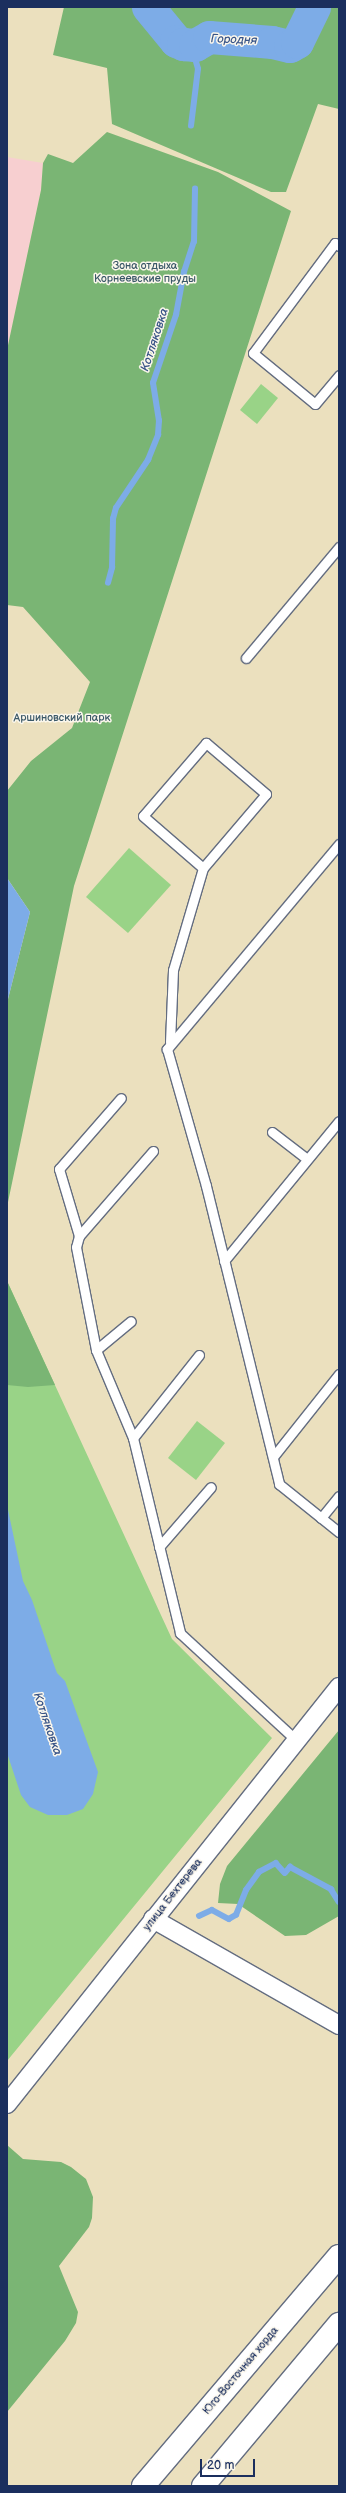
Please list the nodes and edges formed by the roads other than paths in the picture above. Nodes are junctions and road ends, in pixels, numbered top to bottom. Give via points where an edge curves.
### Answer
1 (339, 246) edge
2 (339, 375) edge
3 (339, 547) edge
4 (246, 658) dead end
5 (339, 844) edge
6 (203, 868) junction
7 (170, 1042) junction
8 (121, 1098) dead end
9 (339, 1121) edge
10 (272, 1132) dead end
11 (153, 1151) dead end
12 (308, 1159) junction
13 (79, 1236) junction
14 (224, 1260) junction
15 (131, 1321) dead end
16 (96, 1350) junction
17 (199, 1356) dead end
18 (339, 1374) edge
19 (132, 1438) junction
20 (273, 1457) junction
21 (210, 1486) dead end
22 (339, 1496) edge
23 (321, 1518) junction
24 (339, 1532) edge
25 (159, 1547) junction
26 (339, 1687) edge
27 (295, 1739) junction
28 (153, 1919) junction
29 (339, 2025) edge
30 (7, 2104) edge
31 (339, 2256) edge
32 (339, 2324) edge
33 (143, 2486) edge
34 (203, 2486) edge

1 - 2 lane via 335,243 253,353 315,404
3 - 4 lane
5 - 7 lane
6 - 6 lane via 266,794 206,743 143,816
6 - 7 lane via 173,970
7 - 14 lane via 167,1049
8 - 13 lane via 59,1169
9 - 12 lane
10 - 12 lane
11 - 13 lane
12 - 14 lane
13 - 16 lane via 76,1247
14 - 20 lane
15 - 16 lane
16 - 19 lane
17 - 19 lane
18 - 20 lane
19 - 25 lane
20 - 23 lane via 279,1484
21 - 25 lane
22 - 23 lane
23 - 24 lane
25 - 27 lane via 180,1633
26 - 27 street, улица Бехтерева
27 - 28 street, улица Бехтерева
28 - 29 street
28 - 30 street, улица Бехтерева
31 - 33 main road, Юго-Восточная хорда
32 - 34 main road

